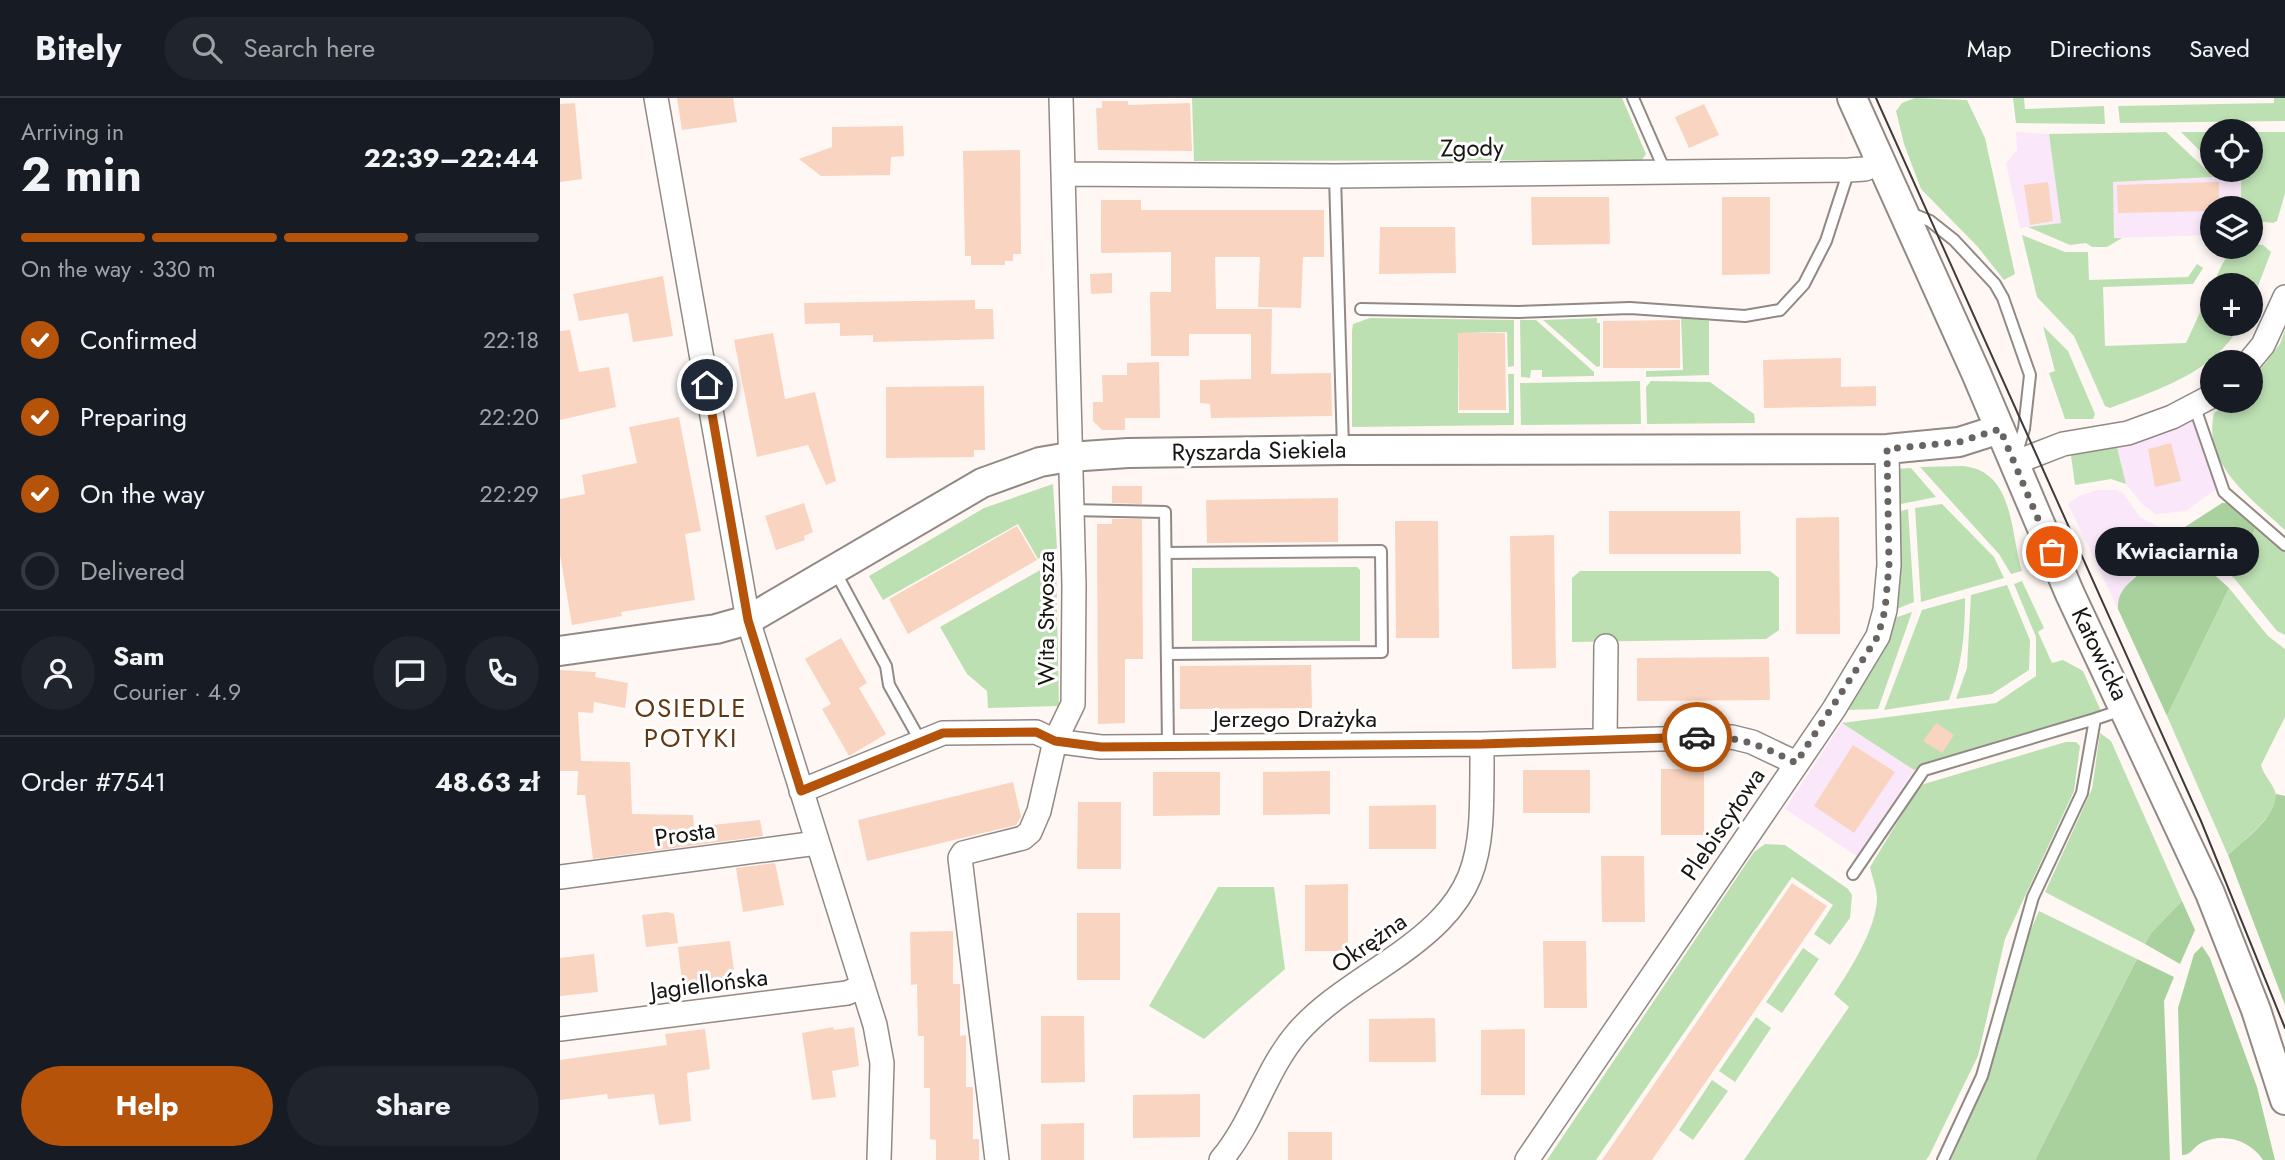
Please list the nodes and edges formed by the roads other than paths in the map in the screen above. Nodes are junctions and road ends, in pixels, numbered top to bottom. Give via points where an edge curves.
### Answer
1 (656, 98) edge
2 (1061, 98) edge
3 (1633, 98) edge
4 (1852, 98) edge
5 (1880, 163) junction
6 (1849, 170) junction
7 (1665, 171) junction
8 (1063, 174) junction
9 (1335, 176) junction
10 (1904, 211) junction
11 (2285, 298) edge
12 (1361, 309) dead end
13 (2259, 350) edge
14 (2200, 402) edge
15 (2206, 413) edge
16 (2000, 429) junction
17 (1887, 449) junction
18 (1343, 450) junction
19 (1069, 457) junction
20 (2014, 463) junction
21 (1071, 510) junction
22 (2285, 545) edge
23 (1166, 553) junction
24 (834, 568) junction
25 (748, 620) junction
26 (1606, 646) dead end
27 (560, 651) edge
28 (1167, 654) junction
29 (2127, 709) junction
30 (2095, 719) junction
31 (1605, 740) junction
32 (1055, 741) junction
33 (921, 742) junction
34 (1482, 744) junction
35 (1168, 746) junction
36 (1796, 763) junction
37 (801, 791) junction
38 (817, 843) junction
39 (1853, 874) dead end
40 (560, 877) edge
41 (863, 986) junction
42 (560, 1029) edge
43 (2285, 1100) edge
44 (879, 1160) edge
45 (997, 1160) edge
46 (1221, 1160) edge
47 (1527, 1160) edge
48 (1943, 1160) edge

1 - 25 street
2 - 8 street, Wita Stwosza
3 - 7 lane
4 - 5 street, Katowicka
5 - 6 street, Zgody
5 - 10 street, Katowicka
6 - 7 street, Zgody
6 - 12 lane via 1826,241 1804,284 1780,310 1745,316 1630,307 1518,312
7 - 9 street, Zgody
8 - 9 street, Zgody
8 - 19 street, Wita Stwosza
9 - 18 lane
10 - 16 street, Katowicka
10 - 20 lane via 1930,220 1954,240 2003,298 2029,375 2024,429
11 - 13 street
14 - 20 street via 2128,433 2063,444
15 - 22 lane via 2224,492
16 - 17 street, Ryszarda Siekiela via 1959,442
16 - 20 street, Katowicka
17 - 18 street, Ryszarda Siekiela
17 - 36 street, Plebiscytowa via 1889,565 1878,636
18 - 19 street, Ryszarda Siekiela
19 - 21 street, Wita Stwosza
19 - 24 street, Ryszarda Siekiela via 982,482
20 - 29 street, Katowicka via 2070,594
21 - 23 lane via 1165,512
21 - 32 street, Wita Stwosza via 1073,704
23 - 28 lane
23 - 28 lane via 1381,551 1382,652
24 - 25 street, Ryszarda Siekiela
24 - 33 lane
25 - 27 street, Ryszarda Siekiela via 716,629
25 - 37 street
26 - 31 street
28 - 35 lane
29 - 30 lane
29 - 43 street, Katowicka via 2210,893
30 - 39 lane via 1924,770
30 - 48 lane via 2082,793 2033,897 1986,1064
31 - 34 street, Jerzego Drażyka
31 - 36 street, Jerzego Drażyka via 1732,737
32 - 33 street, Jerzego Drażyka via 1036,732 943,733
32 - 35 street, Jerzego Drażyka via 1101,747
32 - 45 street, Wita Stwosza via 1030,832 1023,838 963,853 960,858
33 - 37 street, Jerzego Drażyka
34 - 35 street, Jerzego Drażyka
34 - 46 street, Okrężna via 1482,827 1463,892 1424,938 1321,1009 1297,1033 1248,1123
36 - 47 street, Plebiscytowa
37 - 38 street
38 - 40 street, Prosta
38 - 41 street
41 - 42 street, Jagiellońska via 847,993
41 - 44 street via 882,1063

